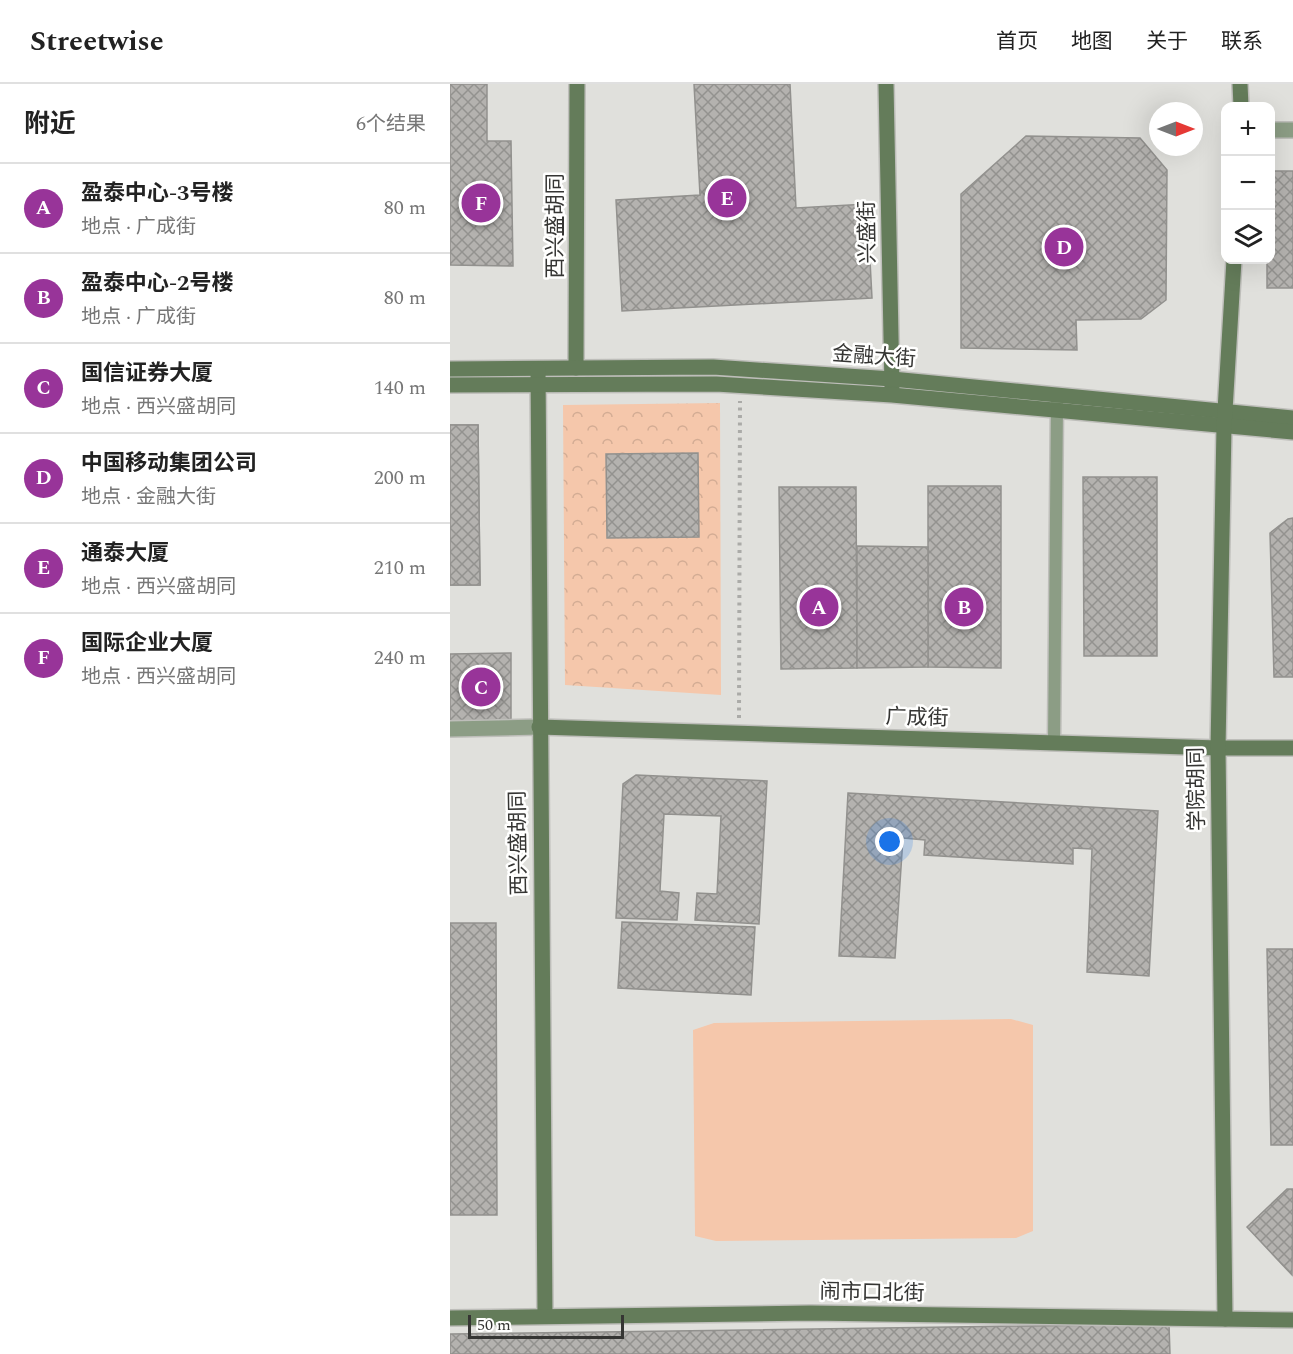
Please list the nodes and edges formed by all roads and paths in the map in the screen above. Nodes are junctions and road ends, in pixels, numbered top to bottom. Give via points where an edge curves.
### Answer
1 (578, 84) edge
2 (886, 84) edge
3 (1240, 84) edge
4 (1241, 102) edge
5 (1275, 130) edge
6 (1293, 130) edge
7 (1234, 264) edge
8 (576, 368) junction
9 (450, 369) edge
10 (538, 369) junction
11 (450, 385) edge
12 (538, 385) junction
13 (740, 386) junction
14 (892, 387) junction
15 (1057, 396) junction
16 (1057, 412) junction
17 (1293, 418) edge
18 (1224, 420) junction
19 (1293, 432) edge
20 (539, 727) junction
21 (450, 729) edge
22 (739, 734) junction
23 (1054, 743) junction
24 (1218, 748) junction
25 (1293, 748) edge
26 (545, 1316) junction
27 (450, 1318) edge
28 (1225, 1319) junction
29 (1293, 1320) edge

1 - 8 main road, 西兴盛胡同
2 - 14 main road, 兴盛街
3 - 4 main road
5 - 6 street
7 - 18 main road, 学院胡同
8 - 10 main road, 金融大街
8 - 14 main road, 金融大街 via 713,367
9 - 10 main road, 金融大街
10 - 12 main road, 西兴盛胡同
11 - 12 main road
12 - 13 main road
12 - 20 main road, 西兴盛胡同
13 - 14 main road
13 - 22 path
14 - 15 main road, 金融大街
14 - 16 main road
15 - 16 lane
15 - 18 main road, 金融大街
16 - 18 main road
16 - 23 lane
17 - 18 main road, 金融大街
18 - 19 main road, 金融大街
18 - 24 main road, 学院胡同
20 - 21 street
20 - 22 main road, 广成街
20 - 26 main road, 西兴盛胡同
22 - 23 main road, 广成街
23 - 24 main road, 广成街
24 - 25 main road, 广成街
24 - 28 main road, 学院胡同
26 - 27 main road, 闹市口北街
26 - 28 main road, 闹市口北街 via 810,1313
28 - 29 main road, 闹市口北街

